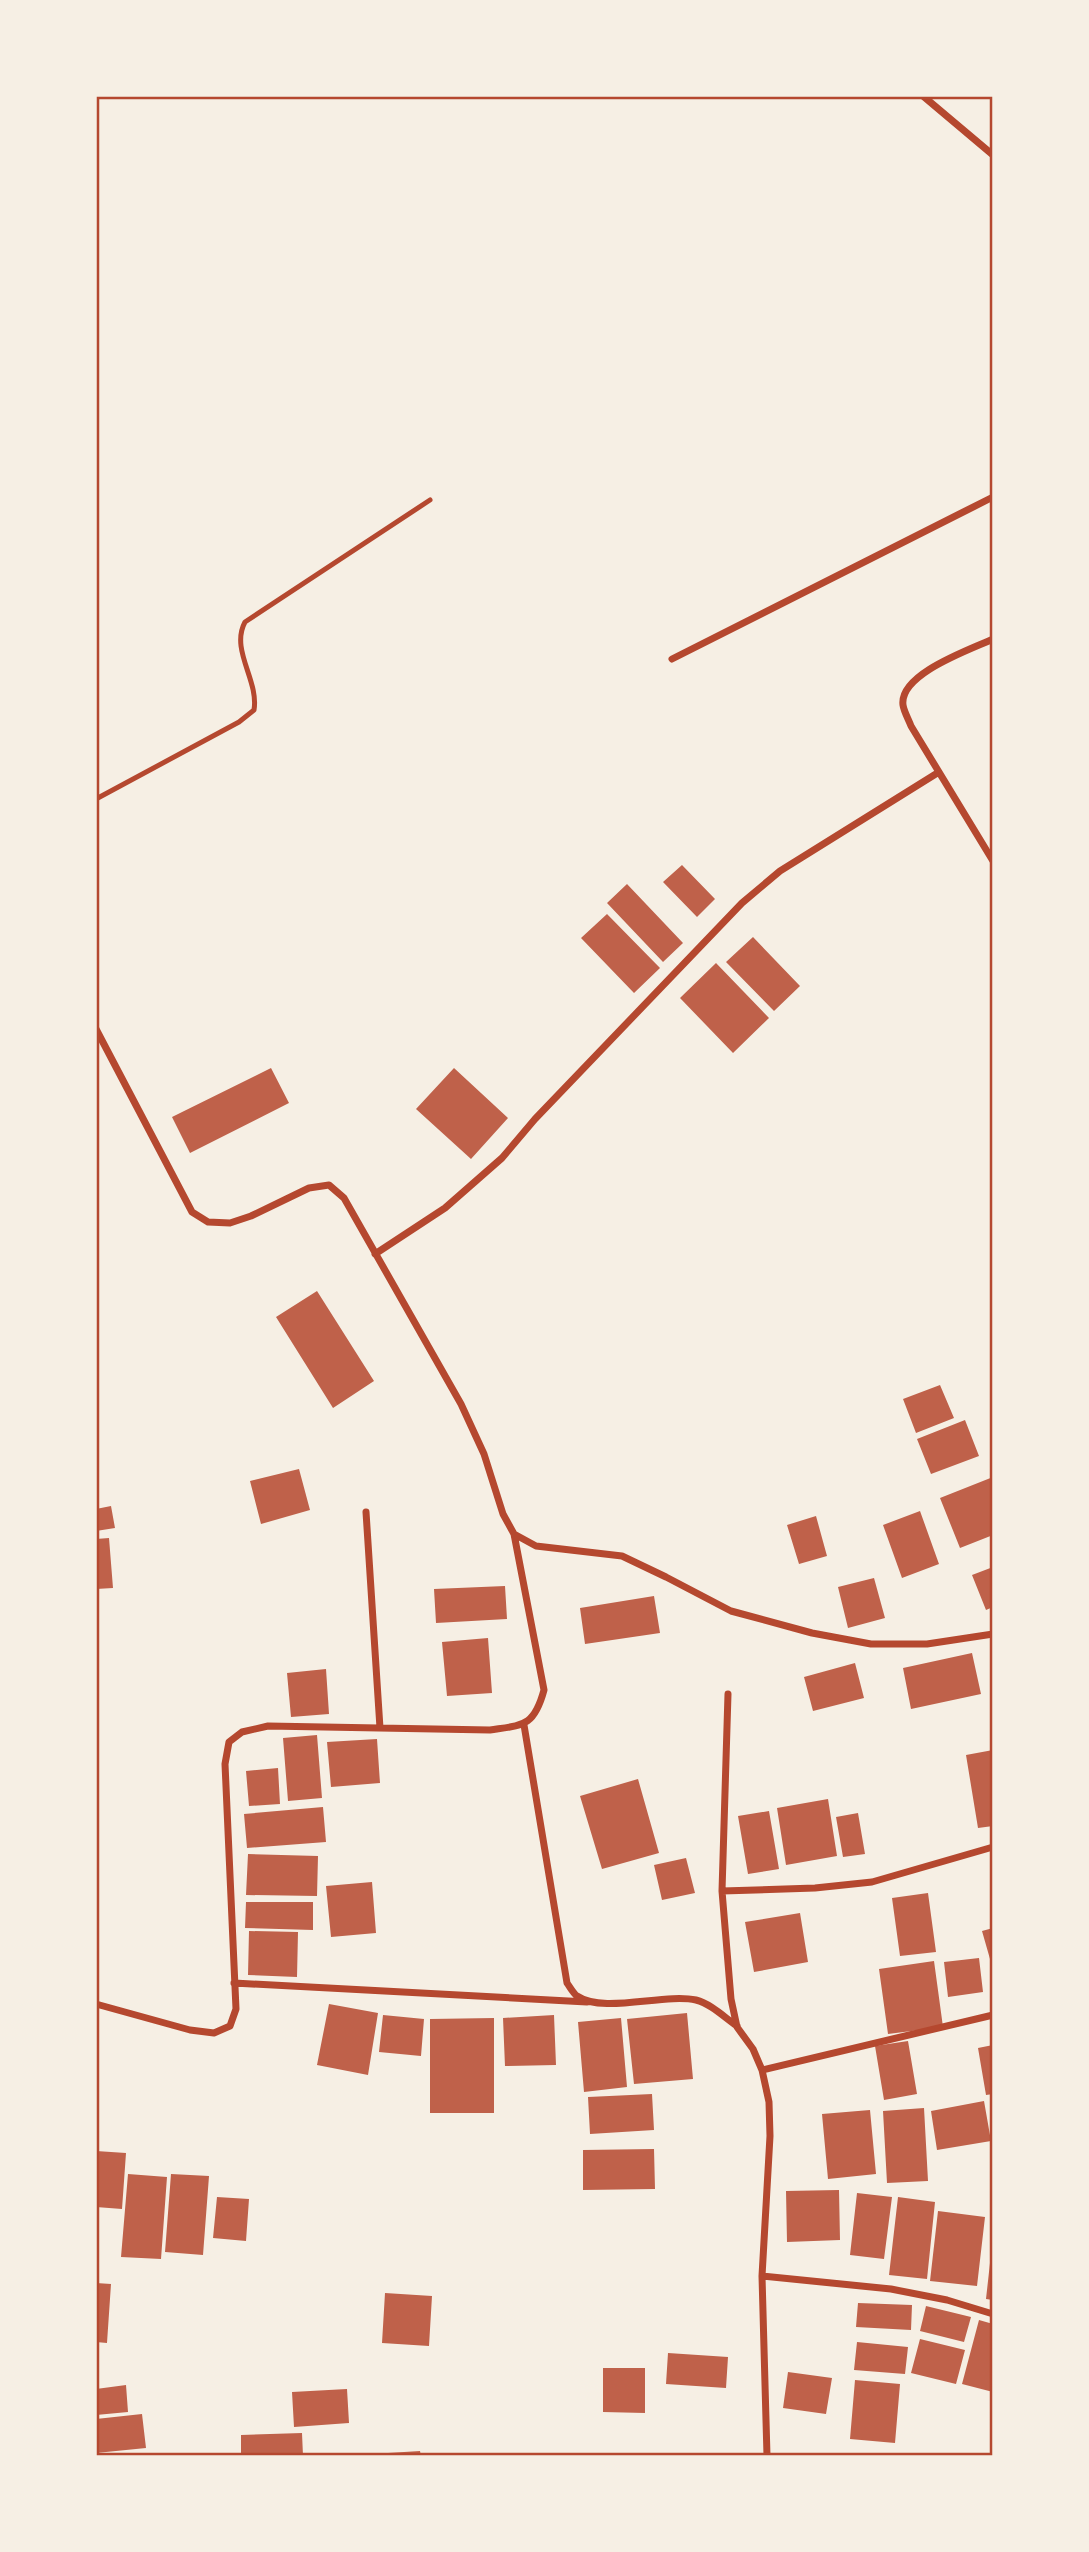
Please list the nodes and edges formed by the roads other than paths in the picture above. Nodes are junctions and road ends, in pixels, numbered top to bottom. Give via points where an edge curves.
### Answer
1 (923, 96) edge
2 (993, 155) edge
3 (993, 497) edge
4 (430, 500) dead end
5 (993, 639) edge
6 (672, 659) dead end
7 (939, 772) junction
8 (96, 799) edge
9 (993, 861) edge
10 (96, 1029) edge
11 (375, 1254) junction
12 (366, 1512) dead end
13 (514, 1534) junction
14 (993, 1634) edge
15 (728, 1694) dead end
16 (524, 1725) junction
17 (380, 1728) junction
18 (993, 1847) edge
19 (722, 1891) junction
20 (234, 1983) junction
21 (591, 2002) junction
22 (96, 2004) edge
23 (993, 2015) edge
24 (737, 2027) junction
25 (762, 2070) junction
26 (762, 2276) junction
27 (993, 2314) edge
28 (767, 2456) edge

1 - 2 street
3 - 6 street
4 - 8 lane via 245,622 241,648 256,696 254,710
5 - 7 street via 921,674 908,686 903,703 911,726
7 - 9 street
7 - 11 street via 780,871 742,903 502,1158 445,1208
10 - 11 street via 192,1212 208,1222 230,1223 309,1188 330,1185 344,1198
11 - 13 street via 461,1404
12 - 17 street
13 - 14 street via 536,1546 622,1556 731,1611 812,1633 871,1644 927,1644
13 - 16 street via 544,1690 539,1709
15 - 19 street
16 - 17 street via 490,1730
16 - 21 street via 567,1983 576,1996
17 - 20 street via 268,1726 242,1732 229,1742 225,1764
18 - 19 street via 872,1882
19 - 24 street
20 - 21 street
20 - 22 street via 236,2009 230,2026 214,2033
21 - 24 street via 697,2001
23 - 25 street
24 - 25 street
25 - 26 street via 770,2136
26 - 27 street via 891,2289
26 - 28 street

